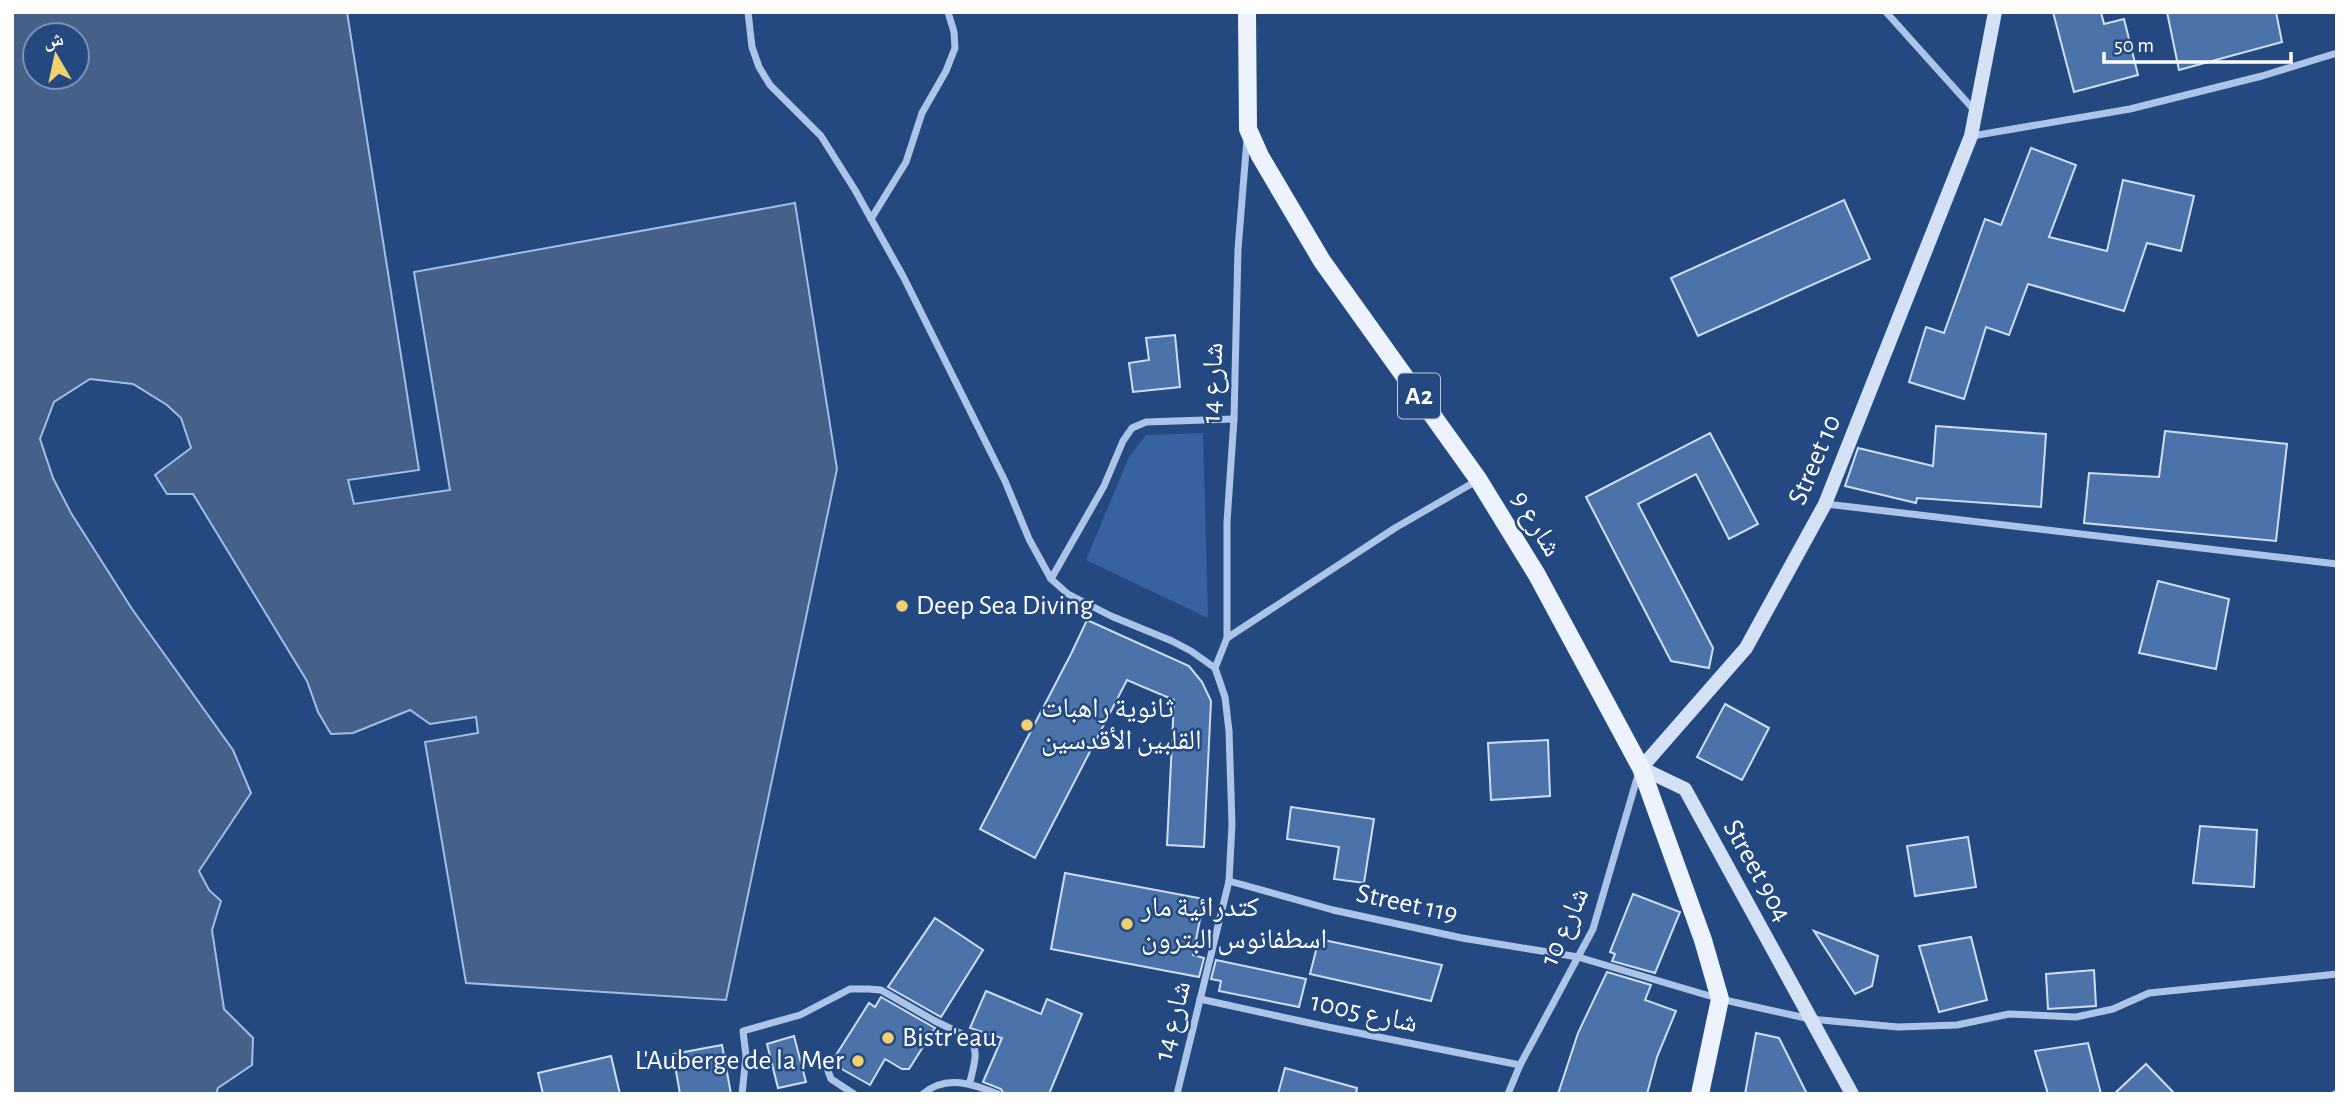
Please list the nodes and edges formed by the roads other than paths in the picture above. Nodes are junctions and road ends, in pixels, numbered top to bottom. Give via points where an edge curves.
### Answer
1 (748, 12) edge
2 (948, 12) edge
3 (1247, 12) edge
4 (1886, 12) edge
5 (1994, 12) edge
6 (2337, 53) edge
7 (1976, 112) junction
8 (1248, 130) junction
9 (1971, 136) junction
10 (871, 219) junction
11 (1234, 419) junction
12 (1478, 479) junction
13 (1825, 504) junction
14 (2337, 564) edge
15 (1051, 579) junction
16 (1227, 638) junction
17 (1215, 668) junction
18 (1641, 768) junction
19 (1229, 881) junction
20 (1578, 957) junction
21 (2337, 974) edge
22 (1200, 999) junction
23 (1720, 999) junction
24 (1810, 1019) junction
25 (1520, 1065) junction
26 (827, 1068) dead end
27 (970, 1082) junction
28 (742, 1094) edge
29 (854, 1094) edge
30 (923, 1094) edge
31 (998, 1094) edge
32 (1177, 1094) edge
33 (1508, 1094) edge
34 (1700, 1094) edge
35 (1852, 1094) edge

1 - 10 street via 758,67 821,136
2 - 10 street via 955,48 922,113 906,162
3 - 8 main road, شارع 9 / A2
4 - 7 street
5 - 7 street, Street 10
6 - 9 street via 2130,109
7 - 9 street, Street 10
8 - 11 street, شارع 14 via 1238,249
8 - 12 main road, شارع 9 / A2 via 1322,261
9 - 13 street, Street 10
10 - 15 street
11 - 15 street via 1146,422 1132,428
11 - 16 street, شارع 14 via 1227,522
12 - 16 street
12 - 18 main road, شارع 9 / A2
13 - 14 street
13 - 18 street, Street 10 via 1746,648
15 - 17 street via 1068,594 1182,646
16 - 17 street
17 - 19 street, شارع 14 via 1229,731
18 - 20 street, شارع 10 via 1593,929
18 - 23 main road, شارع 9 / A2
18 - 24 street, Street 904 via 1685,789
19 - 20 street, Street 119 via 1333,910
19 - 22 street, شارع 14
20 - 23 street, Street 119
20 - 25 street, شارع 10
21 - 24 street, Street 119 via 2149,993 2113,1009 2076,1017 2009,1014 1957,1025 1898,1027
22 - 25 street, شارع 1005
22 - 32 street, شارع 14
23 - 24 street, Street 119
23 - 34 main road, شارع 9 / A2
24 - 35 street, Street 904
25 - 33 street, شارع 10
26 - 29 street via 831,1079
27 - 28 street via 976,1055 968,1037 881,990 850,989 800,1015 743,1031
27 - 30 street via 949,1082
27 - 31 street

